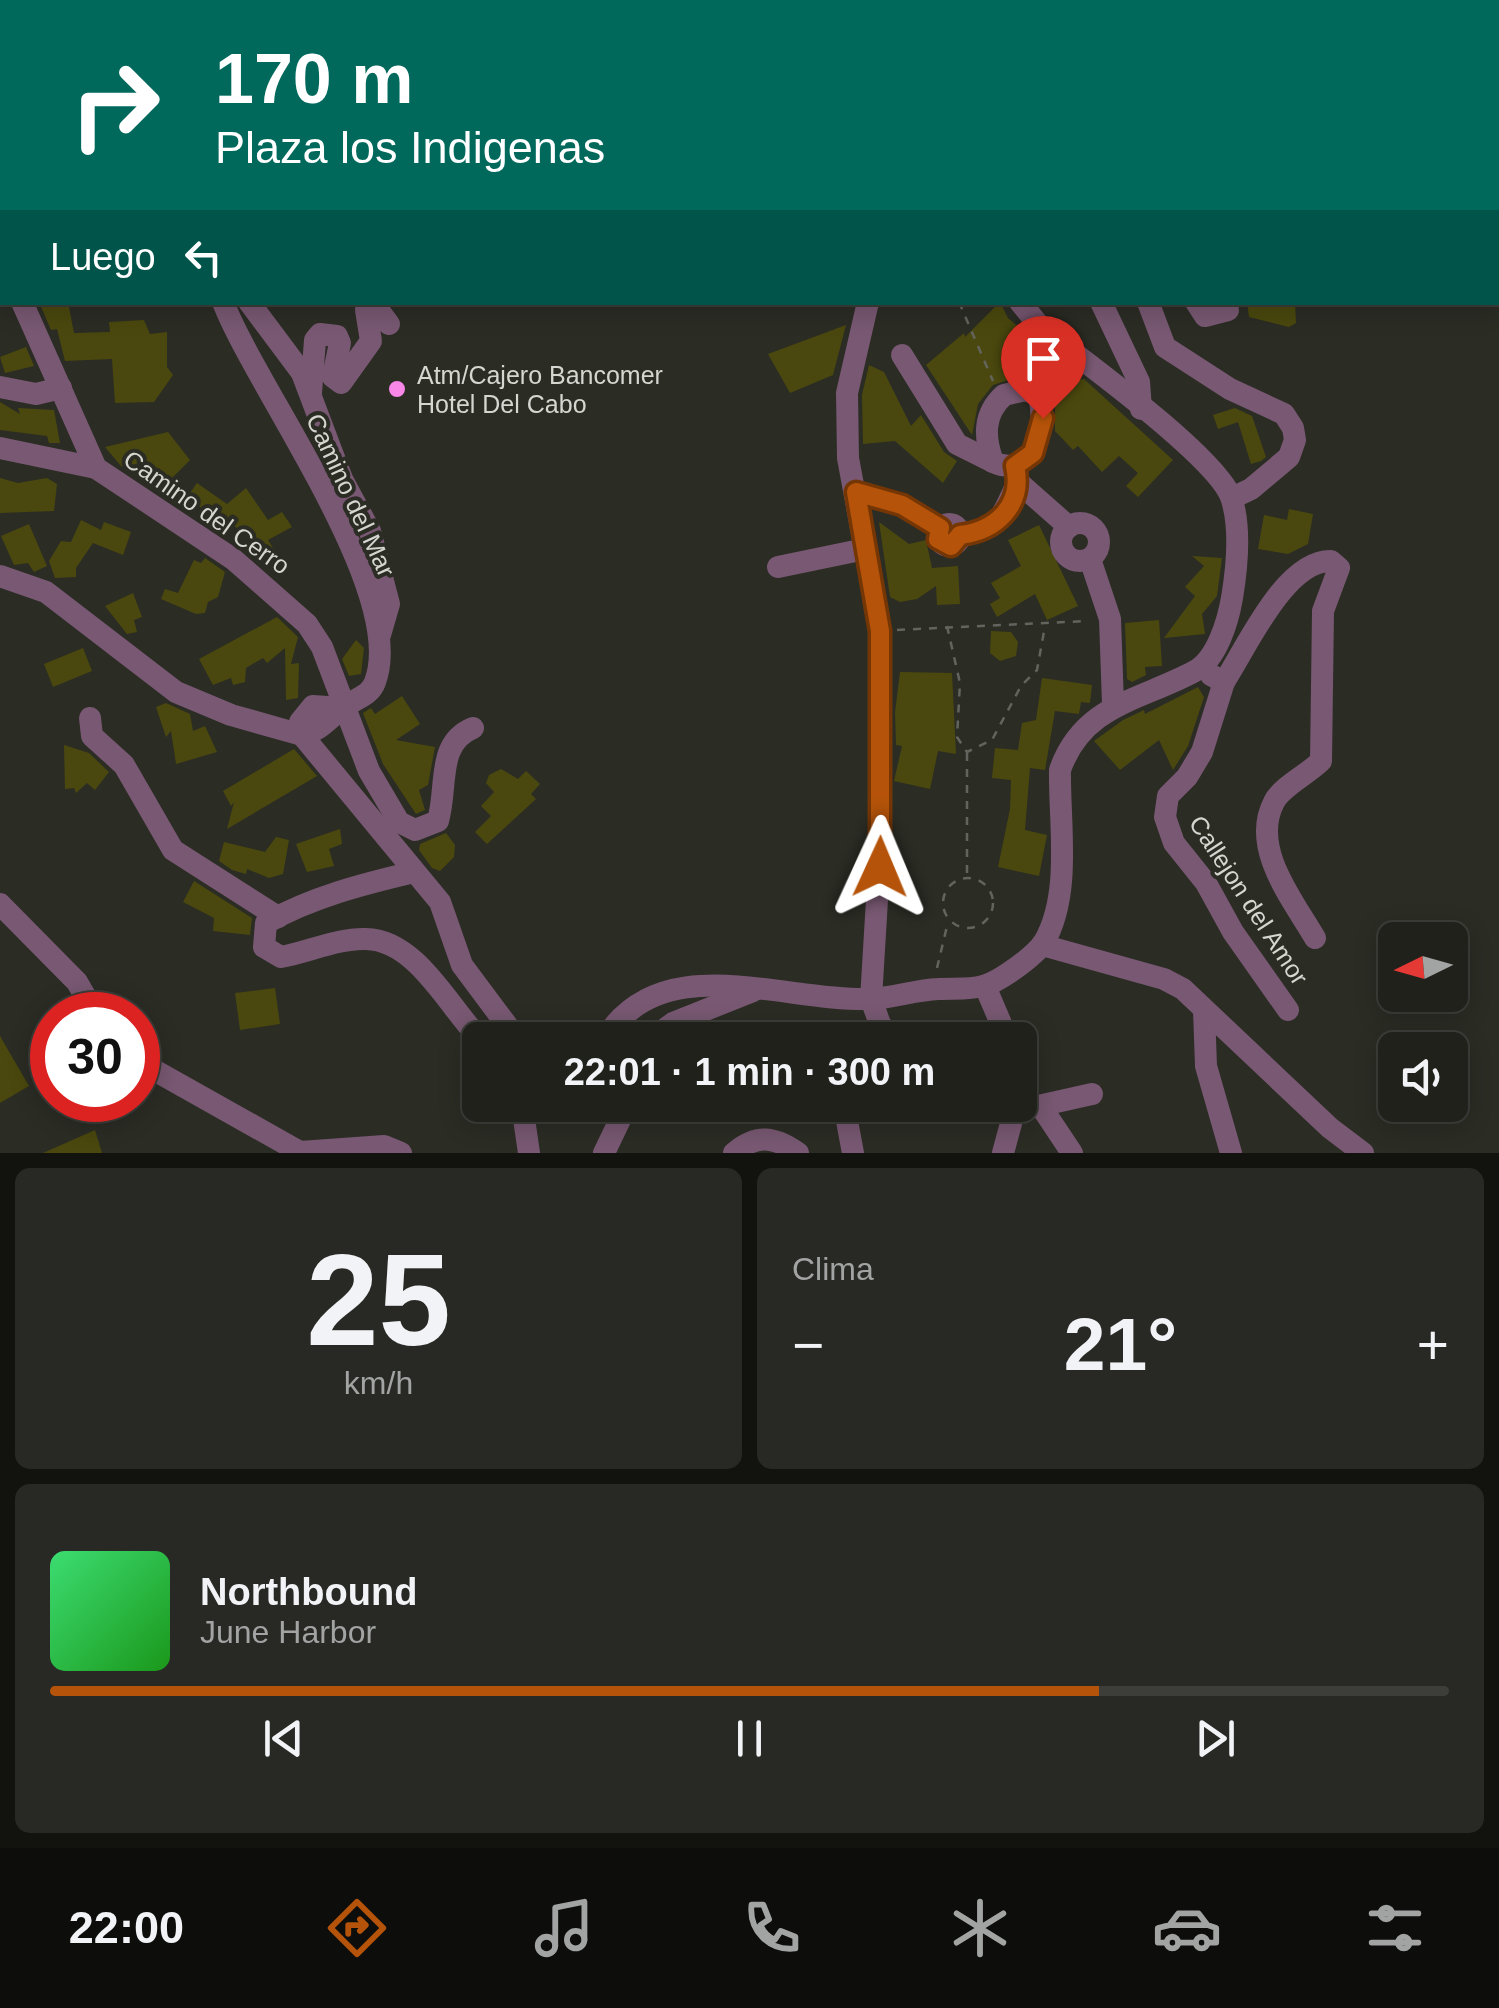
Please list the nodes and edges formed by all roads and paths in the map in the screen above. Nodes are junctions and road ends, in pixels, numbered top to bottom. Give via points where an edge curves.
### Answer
1 (23, 305) edge
2 (225, 305) edge
3 (251, 305) edge
4 (867, 305) edge
5 (960, 305) edge
6 (1023, 305) edge
7 (1103, 305) edge
8 (1149, 305) edge
9 (1198, 305) edge
10 (1228, 310) dead end
11 (389, 324) dead end
12 (1074, 354) junction
13 (902, 356) dead end
14 (0, 387) edge
15 (61, 388) junction
16 (311, 393) junction
17 (1038, 395) junction
18 (996, 403) junction
19 (1141, 409) junction
20 (0, 448) edge
21 (96, 468) junction
22 (1009, 470) junction
23 (856, 492) junction
24 (1232, 498) junction
25 (865, 549) junction
26 (778, 567) dead end
27 (0, 576) edge
28 (1110, 619) junction
29 (948, 626) junction
30 (1045, 626) junction
31 (880, 631) junction
32 (379, 638) junction
33 (1200, 669) junction
34 (1224, 682) junction
35 (1113, 704) junction
36 (342, 708) junction
37 (90, 718) dead end
38 (472, 728) dead end
39 (302, 735) junction
40 (967, 752) junction
41 (414, 872) junction
42 (967, 878) junction
43 (0, 904) edge
44 (278, 916) junction
45 (949, 920) junction
46 (1315, 938) dead end
47 (1042, 945) junction
48 (985, 986) junction
49 (932, 989) junction
50 (753, 991) junction
51 (83, 992) edge
52 (871, 999) junction
53 (1204, 1010) junction
54 (1288, 1010) dead end
55 (467, 1022) edge
56 (503, 1022) edge
57 (618, 1022) edge
58 (678, 1022) edge
59 (879, 1022) edge
60 (1000, 1022) edge
61 (160, 1073) edge
62 (1092, 1094) dead end
63 (1037, 1108) edge
64 (1042, 1108) junction
65 (524, 1122) edge
66 (619, 1122) edge
67 (848, 1122) edge
68 (1012, 1122) edge
69 (389, 1151) edge
70 (734, 1152) edge
71 (529, 1153) edge
72 (604, 1153) edge
73 (798, 1153) edge
74 (854, 1153) edge
75 (1003, 1153) edge
76 (1072, 1153) edge
77 (1231, 1153) edge
78 (1364, 1153) edge

1 - 15 street, Camino del Cerro
2 - 32 street, Camino del Mar via 352,550
3 - 16 street
4 - 23 street via 847,394
5 - 18 path via 986,360
6 - 12 street
7 - 19 street via 1139,382
8 - 24 street via 1165,347 1284,414 1294,428 1289,457
9 - 10 street via 1206,316
11 - 16 street via 380,312 366,310 371,340 341,383 333,377 337,336 320,334
12 - 17 street
12 - 19 street
13 - 22 street via 957,444
14 - 15 street via 36,394
15 - 21 street, Camino del Cerro
16 - 32 street via 387,584 390,604
17 - 18 street via 1013,391
17 - 22 street via 1040,437 1033,453
18 - 22 street via 986,434
19 - 24 street via 1202,460
20 - 21 street
21 - 36 street, Camino del Cerro via 275,592 322,647
22 - 23 street via 1000,522 990,530 950,532 902,505
22 - 28 street via 1069,527 1062,537 1066,556 1090,559
23 - 25 street
24 - 33 street via 1237,564 1230,610
25 - 26 street
25 - 31 street
27 - 39 street via 46,592 176,692
28 - 30 path
28 - 35 street
29 - 30 path
29 - 31 path
29 - 40 path via 960,683 958,737
30 - 40 path via 1037,670 992,740
31 - 52 street via 880,851
32 - 36 street, Camino del Mar via 375,683
33 - 34 street
33 - 35 street
34 - 46 street, Callejon del Amor via 1298,574 1317,561 1339,568 1323,612 1321,761 1275,798 1268,822 1277,872
34 - 54 street, Callejon del Amor via 1202,752 1168,796 1165,817 1174,843
35 - 47 street via 1067,750 1060,770 1056,910
36 - 38 street, Camino del Cerro via 390,811 416,830 438,821 447,748
36 - 39 street, Camino del Mar via 325,726
37 - 44 street via 92,736 124,764 173,850
39 - 41 street
40 - 42 path
41 - 44 street
41 - 56 street via 440,902 462,965
42 - 45 path via 952,883 943,897
42 - 45 path via 989,889 991,914 972,928
43 - 51 street
44 - 55 street via 262,934 272,954 367,938 396,947
45 - 49 path
47 - 48 street
47 - 53 street via 1164,979
48 - 49 street
48 - 60 street
49 - 52 street
50 - 52 street
50 - 57 street via 733,983 646,998
50 - 58 street
52 - 59 street
53 - 77 street via 1206,1066
53 - 78 street
61 - 69 street via 300,1152
62 - 64 street
63 - 64 street
64 - 76 street
65 - 71 street
66 - 72 street
67 - 74 street
68 - 75 street
70 - 73 street via 766,1138

